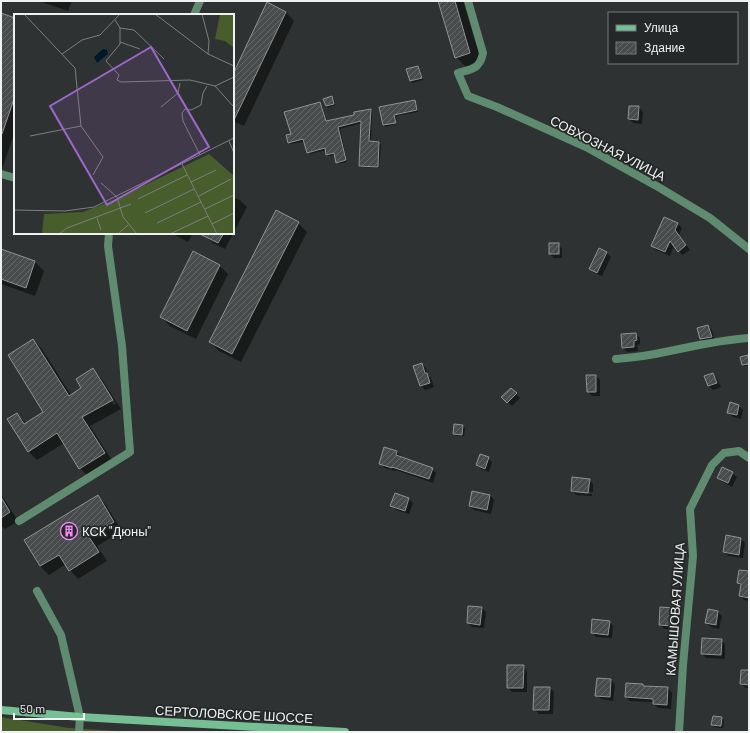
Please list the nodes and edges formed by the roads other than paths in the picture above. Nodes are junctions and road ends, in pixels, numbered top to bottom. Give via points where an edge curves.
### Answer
1 (200, 1) edge
2 (468, 1) edge
3 (194, 14) edge
4 (1, 174) edge
5 (14, 178) edge
6 (109, 234) edge
7 (749, 249) edge
8 (749, 338) edge
9 (616, 359) dead end
10 (749, 458) edge
11 (19, 520) dead end
12 (37, 591) dead end
13 (1, 710) edge
14 (80, 717) junction
15 (79, 732) edge
16 (346, 732) edge
17 (679, 732) edge

1 - 3 street
2 - 7 street, СОВХОЗНАЯ УЛИЦА via 483,53 482,61 475,68 458,73 468,96 586,146 710,218
4 - 5 street
6 - 11 street via 108,246 122,346 130,452
8 - 9 street via 729,339
10 - 17 street, КАМЫШОВАЯ УЛИЦА via 739,451 724,453 712,465 690,509 694,556
12 - 14 street via 61,635
13 - 14 main road, СЕРТОЛОВСКОЕ ШОССЕ
14 - 15 street
14 - 16 main road, СЕРТОЛОВСКОЕ ШОССЕ

